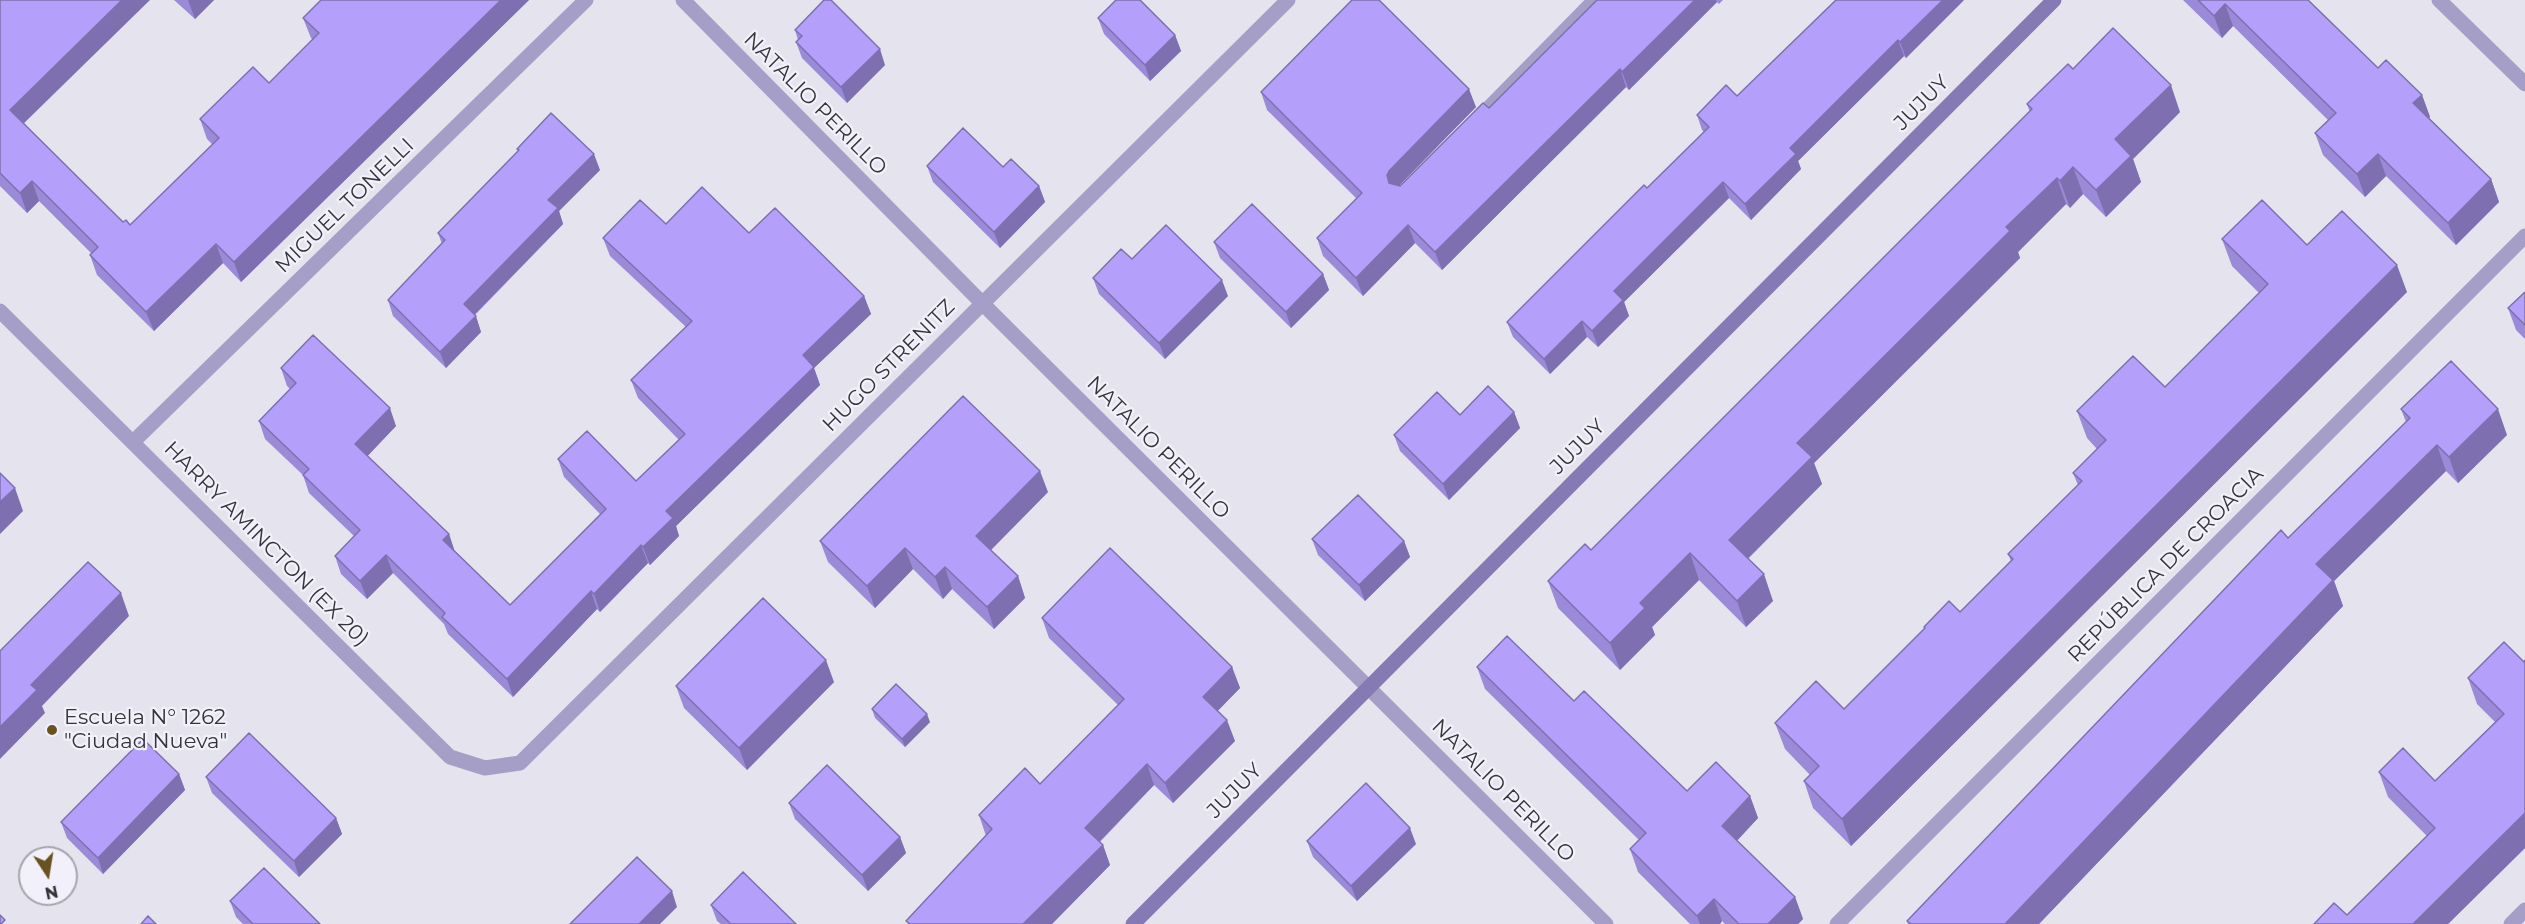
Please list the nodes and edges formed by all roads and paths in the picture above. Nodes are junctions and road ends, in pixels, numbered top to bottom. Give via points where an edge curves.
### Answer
1 (586, 0) edge
2 (683, 0) edge
3 (1288, 0) edge
4 (1595, 0) edge
5 (2054, 0) edge
6 (2439, 0) edge
7 (2525, 84) edge
8 (1461, 135) edge
9 (2525, 236) edge
10 (982, 303) junction
11 (0, 311) edge
12 (133, 442) junction
13 (1368, 687) junction
14 (520, 763) joint
15 (2525, 910) edge
16 (1133, 924) edge
17 (1606, 924) edge
18 (1837, 924) edge
19 (2511, 924) edge

1 - 12 street, MIGUEL TONELLI
2 - 10 street, NATALIO PERILLO
3 - 10 street, HUGO STRENITZ
4 - 8 street
5 - 13 main road, JUJUY
6 - 7 street
9 - 18 street, REPÚBLICA DE CROACIA
10 - 13 street, NATALIO PERILLO
10 - 14 street, HUGO STRENITZ
11 - 12 street, HARRY AMINCTON (EX 20)
12 - 14 street, HARRY AMINCTON (EX 20) via 450,758 485,768
13 - 16 main road, JUJUY
13 - 17 street, NATALIO PERILLO
15 - 19 street

